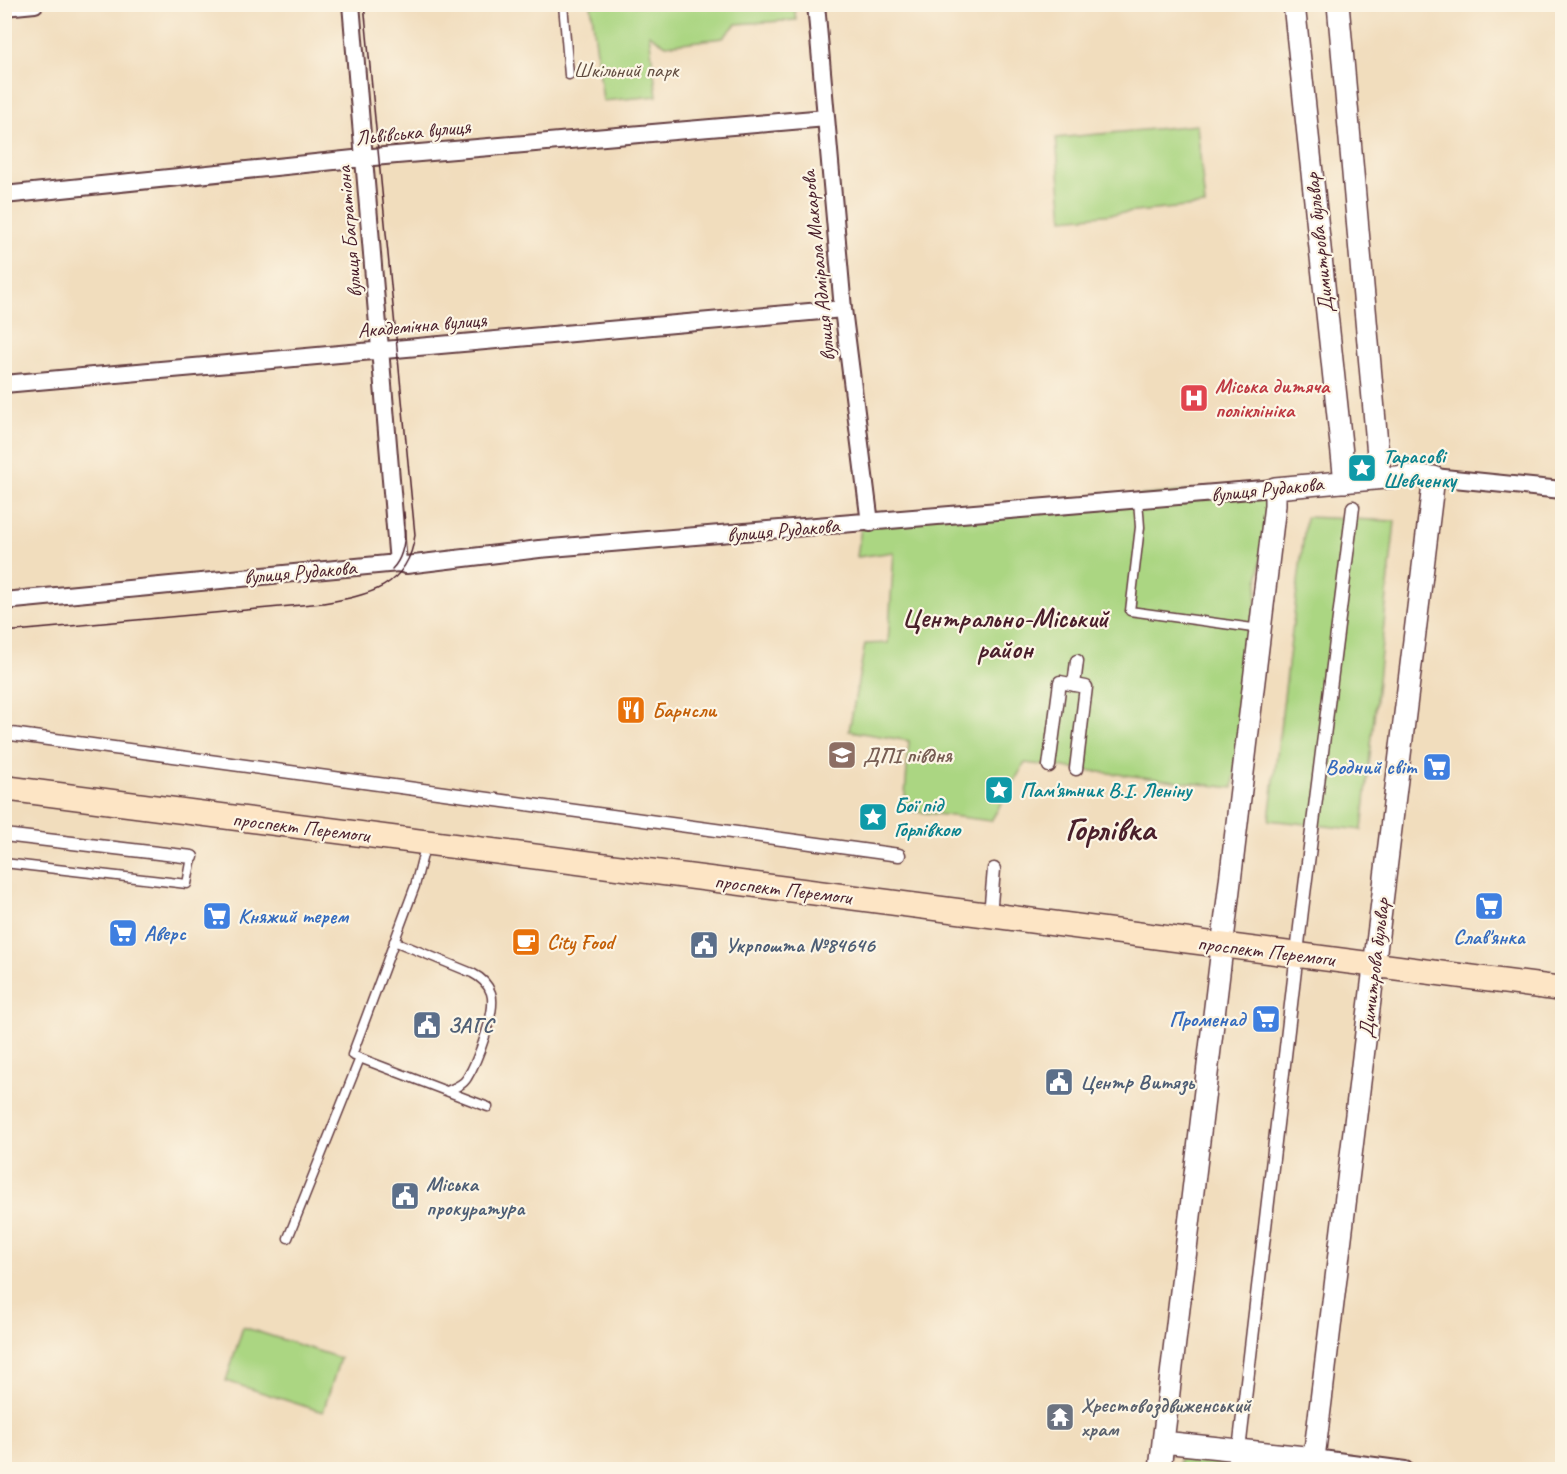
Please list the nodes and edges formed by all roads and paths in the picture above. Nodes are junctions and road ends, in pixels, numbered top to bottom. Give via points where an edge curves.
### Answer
1 (34, 4) edge
2 (351, 4) edge
3 (563, 4) edge
4 (816, 4) edge
5 (1294, 4) edge
6 (1338, 4) edge
7 (4, 7) edge
8 (569, 75) dead end
9 (826, 118) junction
10 (365, 159) junction
11 (4, 195) edge
12 (843, 309) junction
13 (381, 351) junction
14 (4, 384) edge
15 (1434, 477) junction
16 (1380, 478) junction
17 (1345, 482) junction
18 (1275, 488) junction
19 (1563, 490) edge
20 (1138, 500) junction
21 (1353, 507) dead end
22 (870, 523) junction
23 (398, 563) junction
24 (4, 602) edge
25 (1260, 629) junction
26 (1077, 661) dead end
27 (1074, 685) junction
28 (4, 733) edge
29 (1049, 766) dead end
30 (1076, 769) dead end
31 (4, 788) edge
32 (4, 834) edge
33 (426, 843) junction
34 (899, 855) dead end
35 (192, 857) joint
36 (4, 863) edge
37 (994, 868) dead end
38 (990, 915) junction
39 (394, 941) junction
40 (1222, 945) junction
41 (1297, 955) junction
42 (1375, 965) junction
43 (1563, 989) edge
44 (360, 1058) junction
45 (447, 1091) junction
46 (488, 1107) dead end
47 (288, 1238) dead end
48 (1163, 1442) junction
49 (1314, 1458) junction
50 (1237, 1460) edge
51 (1160, 1470) edge
52 (1405, 1470) edge

1 - 7 street
2 - 10 street, вулиця Багратіона
3 - 8 lane
4 - 9 street, вулиця Адмірала Макарова
5 - 17 street, Димитрова бульвар
6 - 16 street, Димитрова бульвар
9 - 10 street, Львівська вулиця
9 - 12 street, вулиця Адмірала Макарова
10 - 11 street, Львівська вулиця
10 - 13 street, вулиця Багратіона
12 - 13 street, Академічна вулиця
12 - 22 street, вулиця Адмірала Макарова
13 - 14 street, Академічна вулиця
13 - 23 street, вулиця Багратіона
15 - 16 street, вулиця Рудакова
15 - 19 street, вулиця Рудакова
15 - 42 street, Димитрова бульвар
16 - 17 street, вулиця Рудакова
17 - 18 street, вулиця Рудакова
18 - 20 street, вулиця Рудакова
18 - 25 street
20 - 22 street, вулиця Рудакова
20 - 25 lane via 1140,527 1130,611
21 - 41 street
22 - 23 street, вулиця Рудакова
23 - 24 street, вулиця Рудакова
25 - 40 street
26 - 27 street
27 - 29 street via 1060,682
27 - 30 street via 1086,687
28 - 34 street
31 - 33 main road, проспект Перемоги
32 - 35 street
33 - 38 main road, проспект Перемоги
33 - 39 lane
35 - 36 lane via 187,884
37 - 38 street
38 - 40 main road, проспект Перемоги
39 - 44 lane via 352,1055
39 - 45 lane via 472,973 491,992 491,1019 466,1079
40 - 41 main road, проспект Перемоги
40 - 48 street
41 - 42 main road, проспект Перемоги
41 - 50 street
42 - 43 main road, проспект Перемоги
42 - 49 street, Димитрова бульвар
44 - 45 lane
44 - 47 lane
45 - 46 lane
48 - 50 street
48 - 51 street
49 - 50 street
49 - 52 street

